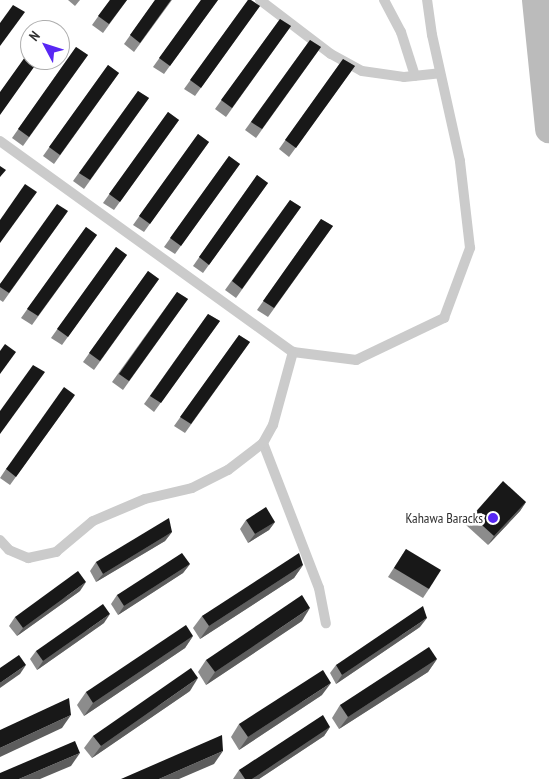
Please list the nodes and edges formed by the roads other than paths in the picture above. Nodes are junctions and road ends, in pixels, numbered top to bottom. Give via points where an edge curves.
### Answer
1 (260, 0) edge
2 (384, 0) edge
3 (427, 0) edge
4 (536, 0) edge
5 (440, 73) junction
6 (415, 76) junction
7 (549, 129) edge
8 (0, 141) edge
9 (293, 352) junction
10 (263, 443) junction
11 (0, 540) edge
12 (326, 623) dead end

1 - 6 lane via 332,54 362,71
2 - 6 lane via 401,32
3 - 5 lane
4 - 7 main road
5 - 6 lane
5 - 9 lane via 460,161 470,248 444,318 356,360
8 - 9 lane
9 - 10 lane via 273,424
10 - 11 lane via 228,470 192,488 145,499 93,521 56,552 28,558 9,550
10 - 12 lane via 319,588

